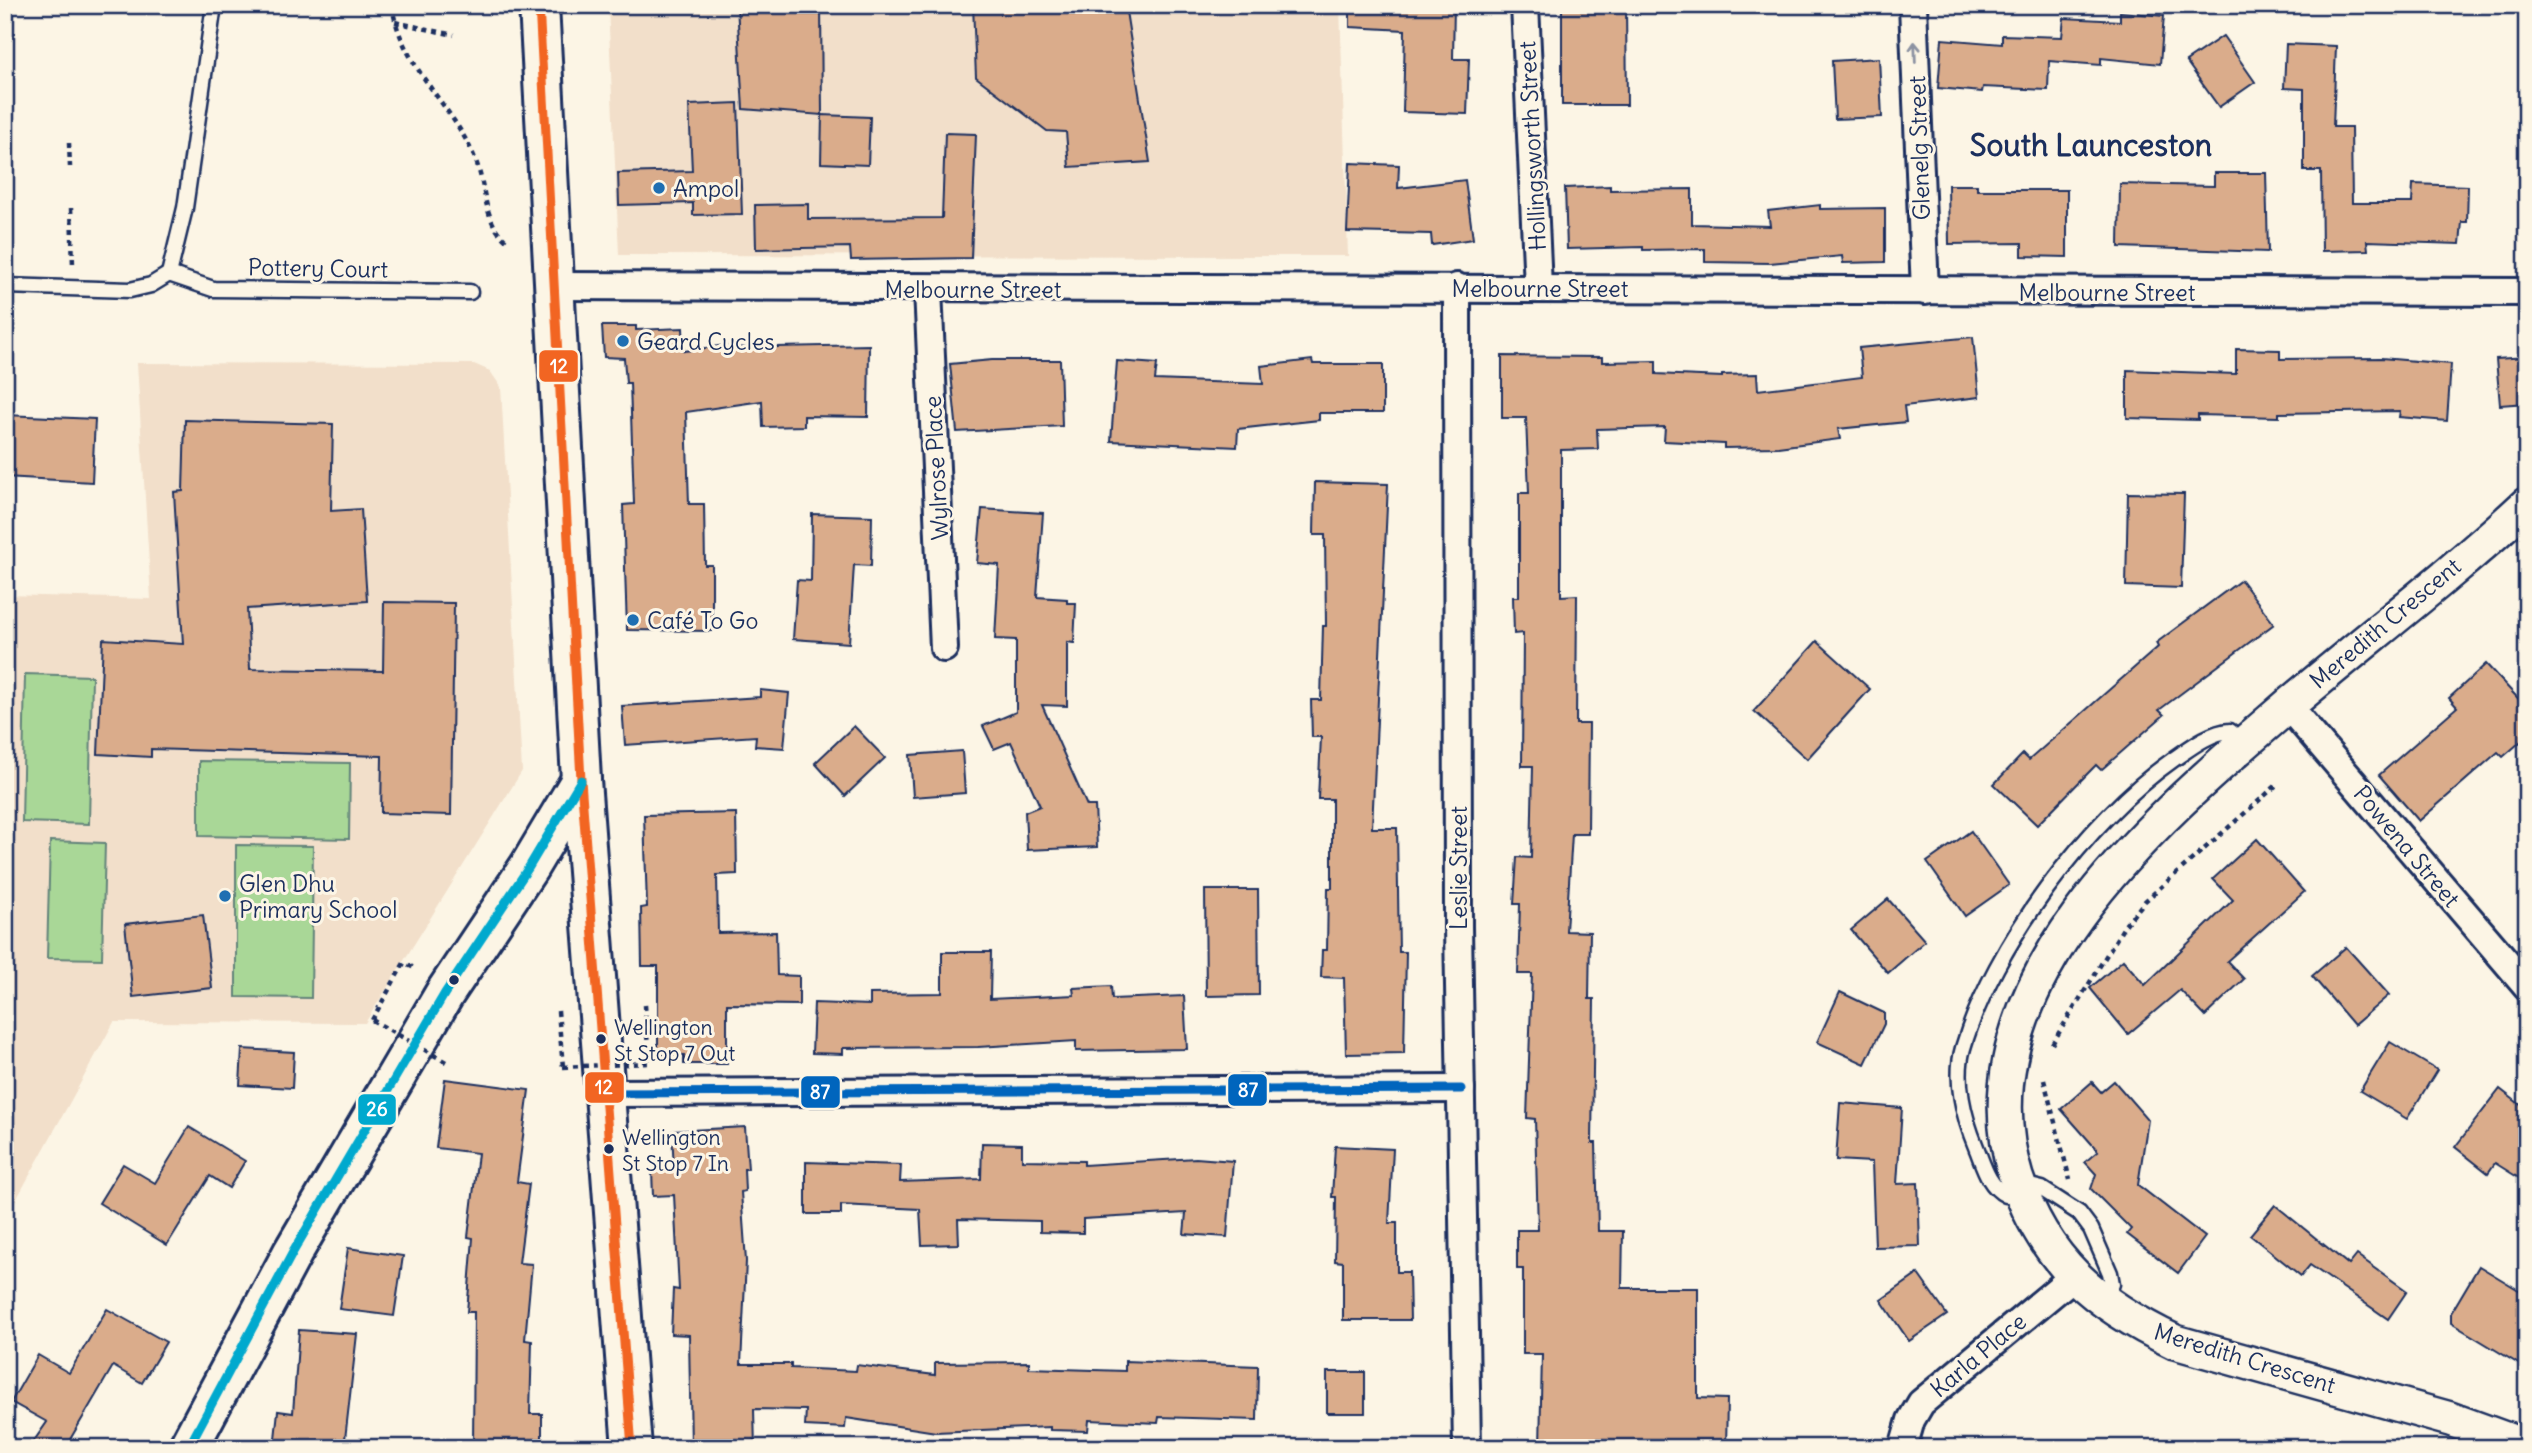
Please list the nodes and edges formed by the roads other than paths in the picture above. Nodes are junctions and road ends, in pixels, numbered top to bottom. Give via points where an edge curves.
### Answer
1 (214, 5) edge
2 (539, 5) edge
3 (1525, 5) edge
4 (1913, 5) edge
5 (169, 274) junction
6 (5, 286) edge
7 (553, 286) junction
8 (1457, 288) junction
9 (1538, 288) junction
10 (928, 289) junction
11 (1925, 291) junction
12 (470, 292) dead end
13 (2527, 292) edge
14 (2527, 504) edge
15 (944, 648) dead end
16 (2288, 706) junction
17 (2244, 743) junction
18 (581, 780) junction
19 (2526, 982) edge
20 (1461, 1089) junction
21 (607, 1093) junction
22 (2021, 1189) junction
23 (2074, 1276) junction
24 (2103, 1302) junction
25 (2527, 1447) edge
26 (188, 1448) edge
27 (632, 1448) edge
28 (1467, 1448) edge
29 (1903, 1448) edge

1 - 5 lane via 185,208
2 - 7 main road
3 - 9 street, Hollingsworth Street
11 -> 4 street, Glenelg Street
5 - 6 lane via 130,290
5 - 12 lane, Pottery Court via 214,289
7 - 10 street, Melbourne Street
7 - 18 main road
8 - 9 street, Melbourne Street
8 - 10 street, Melbourne Street
8 - 20 street, Leslie Street
9 - 11 street, Melbourne Street
10 - 15 street, Wylrose Place
11 - 13 street, Melbourne Street
14 - 16 street, Meredith Crescent
16 - 17 street, Meredith Crescent
16 - 19 street, Powena Street
17 - 22 street, Meredith Crescent via 2114,869 2045,967 2009,1065 2007,1129
17 - 22 lane via 2230,731 2221,731 2193,746 2159,769 2105,819 2042,895 1980,1005 1962,1050 1959,1074 1965,1112 1988,1178 2006,1195
18 - 21 main road
18 - 26 main road via 431,1017 293,1252
20 - 21 street
20 - 28 street, Leslie Street
21 - 27 main road
22 - 23 street, Meredith Crescent via 2037,1226
22 - 24 lane via 2042,1189 2079,1213 2091,1229 2112,1284
23 - 24 street, Meredith Crescent
23 - 29 street, Karla Place via 1921,1403
24 - 25 street, Meredith Crescent via 2175,1342 2450,1419

